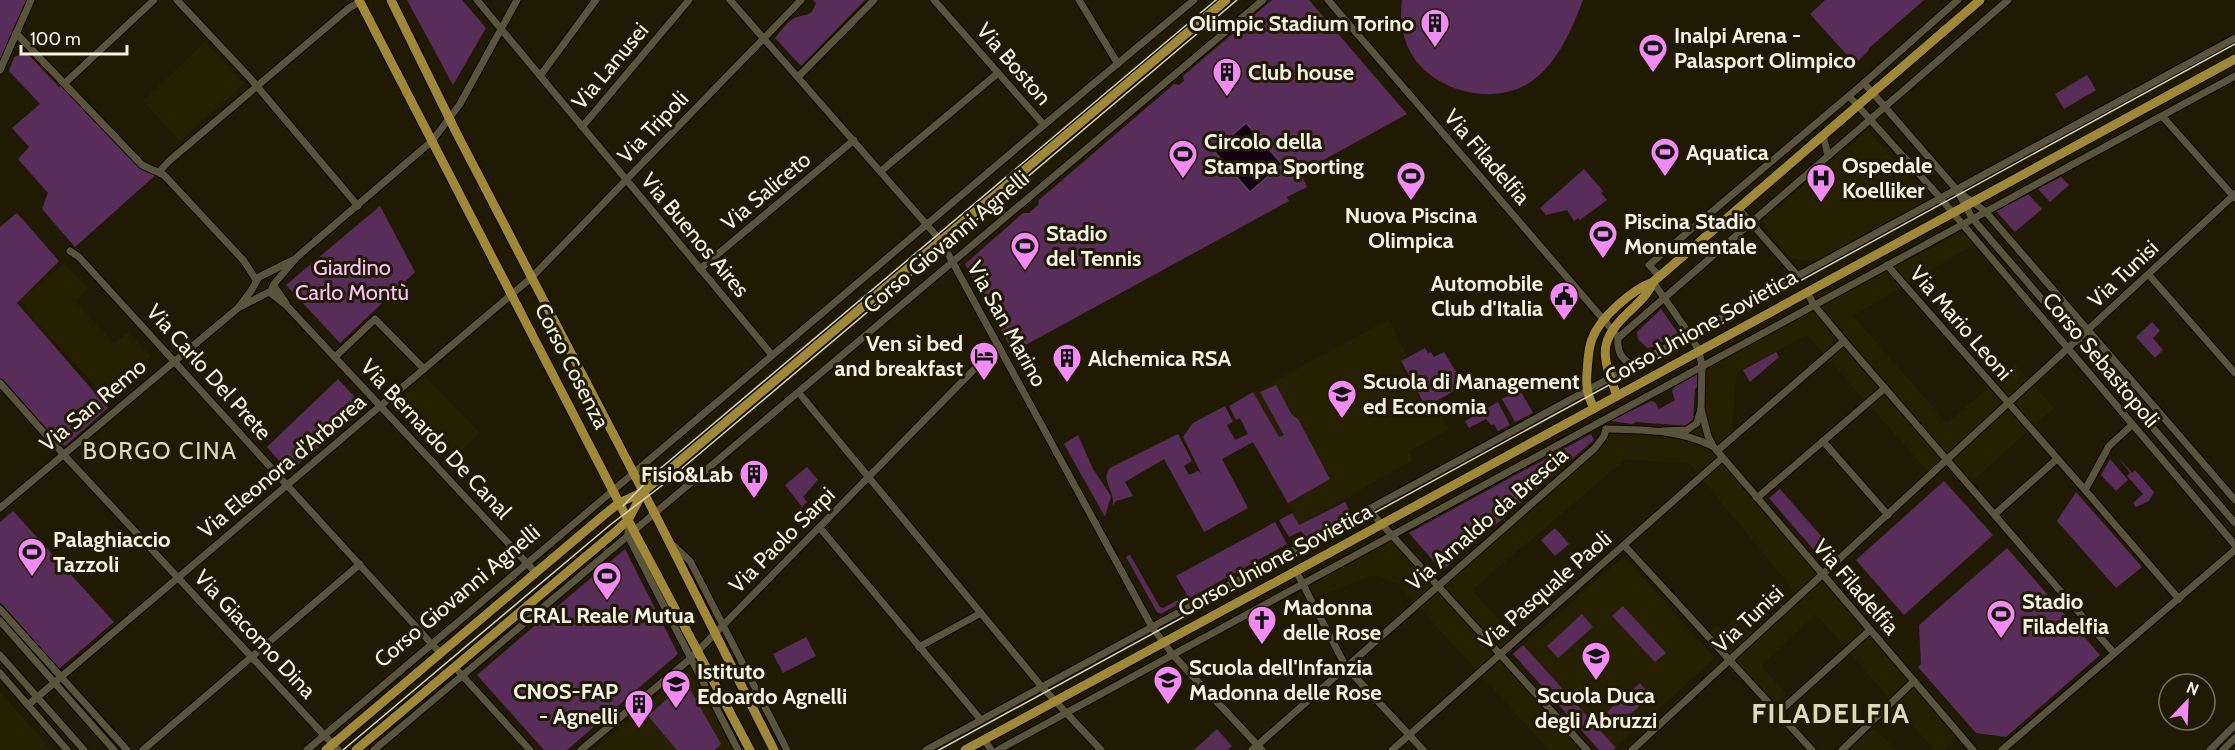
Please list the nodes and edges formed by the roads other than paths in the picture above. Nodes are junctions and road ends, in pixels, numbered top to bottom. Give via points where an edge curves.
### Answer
1 (31, 0) edge
2 (154, 0) edge
3 (177, 0) edge
4 (391, 0) edge
5 (477, 0) edge
6 (517, 0) edge
7 (596, 0) edge
8 (689, 0) edge
9 (730, 0) edge
10 (801, 0) edge
11 (874, 0) edge
12 (934, 0) edge
13 (1079, 0) edge
14 (1194, 0) edge
15 (1226, 0) edge
16 (1263, 0) edge
17 (1328, 0) edge
18 (1958, 0) edge
19 (1980, 0) edge
20 (2008, 0) edge
21 (359, 1) edge
22 (500, 29) junction
23 (16, 33) junction
24 (764, 38) junction
25 (2235, 38) edge
26 (2235, 59) edge
27 (1118, 64) junction
28 (0, 70) edge
29 (998, 73) junction
30 (540, 76) junction
31 (2235, 76) edge
32 (798, 77) junction
33 (65, 83) junction
34 (1864, 83) junction
35 (256, 85) junction
36 (1872, 93) junction
37 (1849, 96) junction
38 (1858, 105) junction
39 (1884, 108) junction
40 (2162, 116) junction
41 (1871, 119) junction
42 (449, 120) junction
43 (1044, 125) junction
44 (582, 128) junction
45 (1823, 135) junction
46 (854, 140) junction
47 (432, 141) junction
48 (1828, 156) junction
49 (881, 171) junction
50 (159, 172) junction
51 (626, 180) junction
52 (1956, 190) junction
53 (2234, 196) edge
54 (1940, 199) junction
55 (358, 206) junction
56 (1738, 207) junction
57 (1962, 207) junction
58 (1985, 211) junction
59 (1972, 218) junction
60 (1752, 223) junction
61 (927, 224) junction
62 (1962, 224) junction
63 (941, 241) junction
64 (70, 252) dead end
65 (297, 257) junction
66 (953, 262) junction
67 (1887, 265) junction
68 (700, 270) junction
69 (1797, 275) junction
70 (2149, 275) junction
71 (260, 278) junction
72 (531, 278) junction
73 (1656, 280) junction
74 (271, 289) junction
75 (1807, 292) junction
76 (512, 294) junction
77 (1664, 298) junction
78 (1814, 305) junction
79 (237, 308) junction
80 (1604, 319) junction
81 (1612, 329) junction
82 (2088, 331) junction
83 (1690, 335) junction
84 (1618, 338) junction
85 (2078, 340) junction
86 (1844, 341) junction
87 (998, 345) junction
88 (2068, 349) junction
89 (1699, 351) junction
90 (772, 355) junction
91 (335, 357) junction
92 (174, 361) junction
93 (1633, 365) junction
94 (1702, 366) junction
95 (424, 369) junction
96 (2235, 373) edge
97 (1610, 378) junction
98 (0, 383) edge
99 (1885, 388) junction
100 (1586, 391) junction
101 (799, 393) junction
102 (1617, 396) junction
103 (2008, 404) junction
104 (381, 406) junction
105 (1594, 408) junction
106 (1623, 409) junction
107 (1701, 409) junction
108 (1601, 421) junction
109 (2132, 425) junction
110 (1606, 429) junction
111 (1664, 431) junction
112 (1823, 441) junction
113 (1715, 449) junction
114 (63, 454) junction
115 (1722, 458) junction
116 (2057, 459) junction
117 (1948, 460) junction
118 (633, 472) junction
119 (870, 477) junction
120 (287, 485) junction
121 (2085, 490) junction
122 (644, 492) junction
123 (616, 496) junction
124 (1757, 498) junction
125 (2235, 500) edge
126 (0, 508) edge
127 (1368, 509) junction
128 (655, 513) junction
129 (1995, 514) junction
130 (1888, 515) junction
131 (2235, 523) edge
132 (1382, 525) junction
133 (630, 528) junction
134 (820, 528) junction
135 (1391, 535) junction
136 (669, 541) junction
137 (1624, 545) junction
138 (2235, 545) edge
139 (2235, 550) edge
140 (527, 563) junction
141 (360, 564) junction
142 (1296, 571) junction
143 (536, 573) junction
144 (1823, 575) junction
145 (179, 578) junction
146 (1302, 584) junction
147 (1438, 586) junction
148 (551, 594) junction
149 (2180, 599) junction
150 (0, 609) edge
151 (981, 613) junction
152 (0, 621) edge
153 (722, 626) junction
154 (1152, 627) junction
155 (1870, 630) junction
156 (715, 634) junction
157 (1163, 642) junction
158 (432, 643) junction
159 (919, 647) junction
160 (698, 651) junction
161 (440, 653) junction
162 (2114, 653) junction
163 (1500, 654) junction
164 (0, 655) edge
165 (1173, 655) junction
166 (252, 657) junction
167 (690, 658) junction
168 (1730, 661) junction
169 (455, 668) junction
170 (1346, 668) junction
171 (0, 673) edge
172 (462, 675) junction
173 (58, 679) junction
174 (1914, 681) junction
175 (1042, 687) junction
176 (37, 697) junction
177 (1055, 701) junction
178 (28, 705) junction
179 (1066, 713) junction
180 (1778, 713) junction
181 (981, 720) junction
182 (2235, 725) edge
183 (324, 735) junction
184 (1408, 735) junction
185 (2235, 738) edge
186 (984, 739) junction
187 (332, 748) edge
188 (1257, 748) edge
189 (68, 750) edge
190 (84, 750) edge
191 (114, 750) edge
192 (127, 750) edge
193 (143, 750) edge
194 (307, 750) edge
195 (356, 750) edge
196 (374, 750) edge
197 (530, 750) edge
198 (581, 750) edge
199 (738, 750) edge
200 (750, 750) edge
201 (774, 750) edge
202 (787, 750) edge
203 (926, 750) edge
204 (965, 750) edge
205 (991, 750) edge
206 (998, 750) edge
207 (1101, 750) edge
208 (1392, 750) edge
209 (1423, 750) edge
210 (1587, 750) edge
211 (1632, 750) edge
212 (1812, 750) edge
213 (1842, 750) edge
214 (1973, 750) edge
215 (2002, 750) edge
216 (2210, 750) edge
217 (2223, 750) edge

1 - 23 street
2 - 33 street
3 - 35 street
4 - 42 main road, Corso Cosenza
5 - 22 street, Via Buenos Aires
6 - 22 street, Via San Remo
7 - 30 street
8 - 44 street, Via Lanusei
9 - 24 street, Via San Marino
10 - 24 street, Via Tripoli
11 - 32 street
12 - 29 street, Via Boston
13 - 27 street
14 - 27 street, Corso Giovanni Agnelli
15 - 63 main road, Corso Giovanni Agnelli
16 - 66 street, Corso Giovanni Agnelli
17 - 80 street, Via Filadelfia
18 - 34 street
19 - 36 main road
20 - 39 street
21 - 35 street
21 - 47 main road, Corso Cosenza
22 - 30 street, Via Buenos Aires
22 - 42 street, Via San Remo
23 - 28 street
23 - 33 street
24 - 32 street, Via San Marino
24 - 51 street, Via Tripoli
25 - 52 street, Corso Unione Sovietica
26 - 57 main road, Corso Unione Sovietica
27 - 43 street, Corso Giovanni Agnelli
29 - 43 street, Via Boston
29 - 49 street
30 - 44 street, Via Buenos Aires
31 - 40 street, Corso Unione Sovietica
32 - 46 street, Via San Marino
33 - 50 street via 142,165
34 - 36 street, Corso Sebastopoli
34 - 37 street
35 - 50 street
35 - 55 street
36 - 38 main road
36 - 39 street, Corso Sebastopoli
37 - 38 street, Corso Sebastopoli
37 - 73 street, Via Filadelfia via 1649,265
38 - 41 street, Corso Sebastopoli
38 - 45 main road
39 - 41 street
39 - 52 street, Corso Sebastopoli
40 - 53 street
40 - 58 street, Corso Unione Sovietica
41 - 48 street
41 - 54 street, Corso Sebastopoli
42 - 47 street, Via San Remo
42 - 72 main road, Corso Cosenza
43 - 61 street, Corso Giovanni Agnelli
44 - 51 street, Via Buenos Aires
45 - 48 street
45 - 56 main road
46 - 49 street, Via San Marino
46 - 68 street, Via Saliceto
47 - 55 street, Via San Remo
47 - 76 main road, Corso Cosenza
48 - 60 street
49 - 61 street, Via San Marino
50 - 71 street
51 - 68 street, Via Buenos Aires
51 - 72 street, Via Tripoli
52 - 54 street, Corso Unione Sovietica
52 - 57 street, Corso Sebastopoli
53 - 70 street, Via Tunisi
54 - 57 street, Corso Sebastopoli
54 - 69 street, Corso Unione Sovietica
55 - 65 street, Via San Remo
56 - 60 street
56 - 73 main road
57 - 58 street, Corso Sebastopoli
57 - 59 street, Corso Sebastopoli
57 - 62 street, Corso Sebastopoli
57 - 75 main road, Corso Unione Sovietica
58 - 59 street, Corso Unione Sovietica
58 - 82 street, Corso Sebastopoli
59 - 62 street, Corso Unione Sovietica
59 - 85 street, Corso Sebastopoli
60 - 69 street
60 - 77 street
61 - 63 street, Via San Marino
61 - 90 street, Corso Giovanni Agnelli
62 - 67 street, Corso Unione Sovietica
62 - 88 street, Corso Sebastopoli
63 - 66 street, Via San Marino
63 - 122 main road, Corso Giovanni Agnelli
64 - 92 street, Via Carlo Del Prete via 79,257
65 - 71 street, Via San Remo
65 - 74 street, Via San Remo
66 - 87 street, Via San Marino
66 - 101 street, Corso Giovanni Agnelli
67 - 78 street, Corso Unione Sovietica
67 - 103 street, Via Mario Leoni
68 - 90 street, Via Buenos Aires
69 - 83 street, Corso Unione Sovietica
70 - 82 street, Via Tunisi
70 - 96 street
71 - 74 street via 272,278
71 - 74 street via 259,291
71 - 79 street, Via San Remo
72 - 76 street, Via Eleonora d'Arborea
72 - 118 main road, Corso Cosenza
73 - 77 street, Via Filadelfia
73 - 80 main road via 1641,286
73 - 81 main road via 1649,293
74 - 79 street, Via San Remo
74 - 91 street, Via Bernardo De Canal
75 - 78 street
75 - 89 main road, Corso Unione Sovietica
76 - 95 street, Via Eleonora d'Arborea
76 - 123 main road, Corso Cosenza
77 - 83 street, Via Filadelfia
77 - 84 street
78 - 86 street
78 - 94 street, Corso Unione Sovietica
79 - 92 street, Via San Remo
80 - 81 street, Via Filadelfia
80 - 100 main road via 1590,344
81 - 84 street, Via Filadelfia
81 - 97 main road via 1605,350
82 - 85 street, Via Tunisi
82 - 125 street, Corso Sebastopoli
83 - 89 street, Via Filadelfia
83 - 93 street, Corso Unione Sovietica
84 - 93 street, Via Filadelfia via 1621,356
85 - 88 street, Via Tunisi
85 - 131 street, Corso Sebastopoli
86 - 99 street
86 - 113 street
87 - 119 street, Via Paolo Sarpi
87 - 154 street, Via San Marino
88 - 103 street, Via Tunisi
88 - 109 street, Corso Sebastopoli
89 - 94 street, Via Filadelfia
89 - 102 main road, Corso Unione Sovietica
90 - 118 street, Corso Giovanni Agnelli
91 - 95 street, Via Bernardo De Canal via 375,319
91 - 104 street, Via Bernardo De Canal
92 - 114 street, Via San Remo
92 - 120 street, Via Carlo Del Prete
93 - 97 street, Corso Unione Sovietica
94 - 106 street, Corso Unione Sovietica
94 - 107 street, Via Filadelfia
95 - 104 street, Via Eleonora d'Arborea
97 - 100 street, Corso Unione Sovietica
97 - 102 main road
98 - 114 street, Via Giacomo Dina
99 - 112 street
99 - 117 street
100 - 105 main road
100 - 127 street, Corso Unione Sovietica
101 - 119 street
101 - 128 street, Corso Giovanni Agnelli
102 - 105 main road, Corso Unione Sovietica
102 - 106 street
103 - 116 street
103 - 117 street, Via Tunisi
104 - 120 street, Via Eleonora d'Arborea
104 - 140 street, Via Bernardo De Canal
105 - 108 street
105 - 132 main road, Corso Unione Sovietica
106 - 108 street, Corso Unione Sovietica
107 - 111 street via 1692,428
107 - 113 street, Via Filadelfia
108 - 110 street
108 - 135 street, Corso Unione Sovietica
109 - 121 street via 2109,446
109 - 138 street, Corso Sebastopoli
110 - 111 street
110 - 147 street, Via Arnaldo da Brescia via 1595,448
111 - 113 street via 1693,437
112 - 124 street
112 - 130 street
113 - 115 street, Via Filadelfia
114 - 126 street, Via San Remo
114 - 145 street, Via Giacomo Dina
115 - 124 street, Via Filadelfia
115 - 137 street, Via Pasquale Paoli
116 - 121 street
116 - 129 street
117 - 129 street
117 - 130 street, Via Tunisi
118 - 122 main road, Corso Cosenza
118 - 123 street, Corso Giovanni Agnelli
119 - 134 street, Via Paolo Sarpi
119 - 151 street
120 - 141 street, Via Carlo Del Prete
120 - 145 street, Via Eleonora d'Arborea
121 - 149 street
122 - 123 main road, Corso Giovanni Agnelli
122 - 128 main road, Corso Cosenza
122 - 133 main road, Corso Giovanni Agnelli
123 - 133 main road, Corso Cosenza
123 - 140 street, Corso Giovanni Agnelli
123 - 143 main road, Corso Giovanni Agnelli via 604,515
124 - 144 street, Via Filadelfia
127 - 132 street
127 - 154 street, Corso Unione Sovietica
128 - 133 street, Corso Giovanni Agnelli
128 - 136 main road, Corso Cosenza
129 - 162 street
130 - 144 street, Via Tunisi
132 - 135 street
132 - 142 main road, Corso Unione Sovietica
133 - 148 street, Corso Giovanni Agnelli
133 - 148 main road, Corso Giovanni Agnelli via 615,532
133 - 160 main road, Corso Cosenza
133 - 167 street, Corso Cosenza
134 - 153 street, Via Paolo Sarpi
134 - 159 street
135 - 146 street, Corso Unione Sovietica
135 - 147 street
136 - 153 street, Corso Cosenza via 690,561
136 - 156 main road, Corso Cosenza
137 - 163 street, Via Pasquale Paoli
137 - 168 street
139 - 149 street
140 - 143 street, Via Bernardo De Canal
140 - 158 street, Corso Giovanni Agnelli
141 - 158 street, Via Carlo Del Prete
141 - 166 street
142 - 146 street
142 - 157 main road, Corso Unione Sovietica
143 - 161 main road, Corso Giovanni Agnelli
144 - 155 street, Via Filadelfia
144 - 168 street, Via Tunisi
145 - 166 street, Via Giacomo Dina
145 - 173 street, Via Eleonora d'Arborea
146 - 165 street, Corso Unione Sovietica
146 - 170 street
147 - 163 street
147 - 170 street, Via Arnaldo da Brescia
148 - 169 main road, Corso Giovanni Agnelli
148 - 172 street, Corso Giovanni Agnelli
149 - 162 street
150 - 173 street
151 - 159 street
151 - 175 street
152 - 173 street
153 - 156 street, Via Paolo Sarpi
153 - 202 street, Corso Cosenza
154 - 157 street, Via San Marino
154 - 175 street, Corso Unione Sovietica
155 - 174 street, Via Filadelfia
155 - 180 street
156 - 160 street, Via Paolo Sarpi
156 - 201 main road, Corso Cosenza
157 - 165 street, Via San Marino
157 - 177 main road, Corso Unione Sovietica
158 - 161 street, Via Carlo Del Prete
158 - 183 street, Corso Giovanni Agnelli
159 - 181 street
160 - 167 street, Via Paolo Sarpi
160 - 200 main road, Corso Cosenza
161 - 187 main road, Corso Giovanni Agnelli
162 - 215 street
163 - 184 street, Via Pasquale Paoli
163 - 210 street
164 - 176 street
165 - 179 street, Corso Unione Sovietica
165 - 188 street, Via San Marino
166 - 183 street, Via Giacomo Dina
166 - 193 street
167 - 198 street, Via Paolo Sarpi
167 - 199 street, Corso Cosenza
168 - 180 street
168 - 211 street, Via Tunisi
169 - 172 street
169 - 195 main road, Corso Giovanni Agnelli
170 - 184 street
170 - 188 street, Via Arnaldo da Brescia
171 - 178 street
172 - 196 street, Corso Giovanni Agnelli
172 - 197 street
173 - 176 street, Via Eleonora d'Arborea
173 - 191 street
173 - 192 street
174 - 213 street
174 - 214 street, Via Filadelfia
175 - 177 street
175 - 181 street, Corso Unione Sovietica
176 - 178 street, Via Eleonora d'Arborea
176 - 190 street
177 - 179 street
177 - 186 main road, Corso Unione Sovietica
178 - 189 street
179 - 206 street, Corso Unione Sovietica
179 - 207 street
180 - 212 street
181 - 203 street, Corso Unione Sovietica
182 - 216 street
183 - 187 street, Via Giacomo Dina
183 - 194 street, Corso Giovanni Agnelli
184 - 208 street, Via Pasquale Paoli
184 - 209 street
185 - 217 street
186 - 204 main road, Corso Unione Sovietica
186 - 205 street

